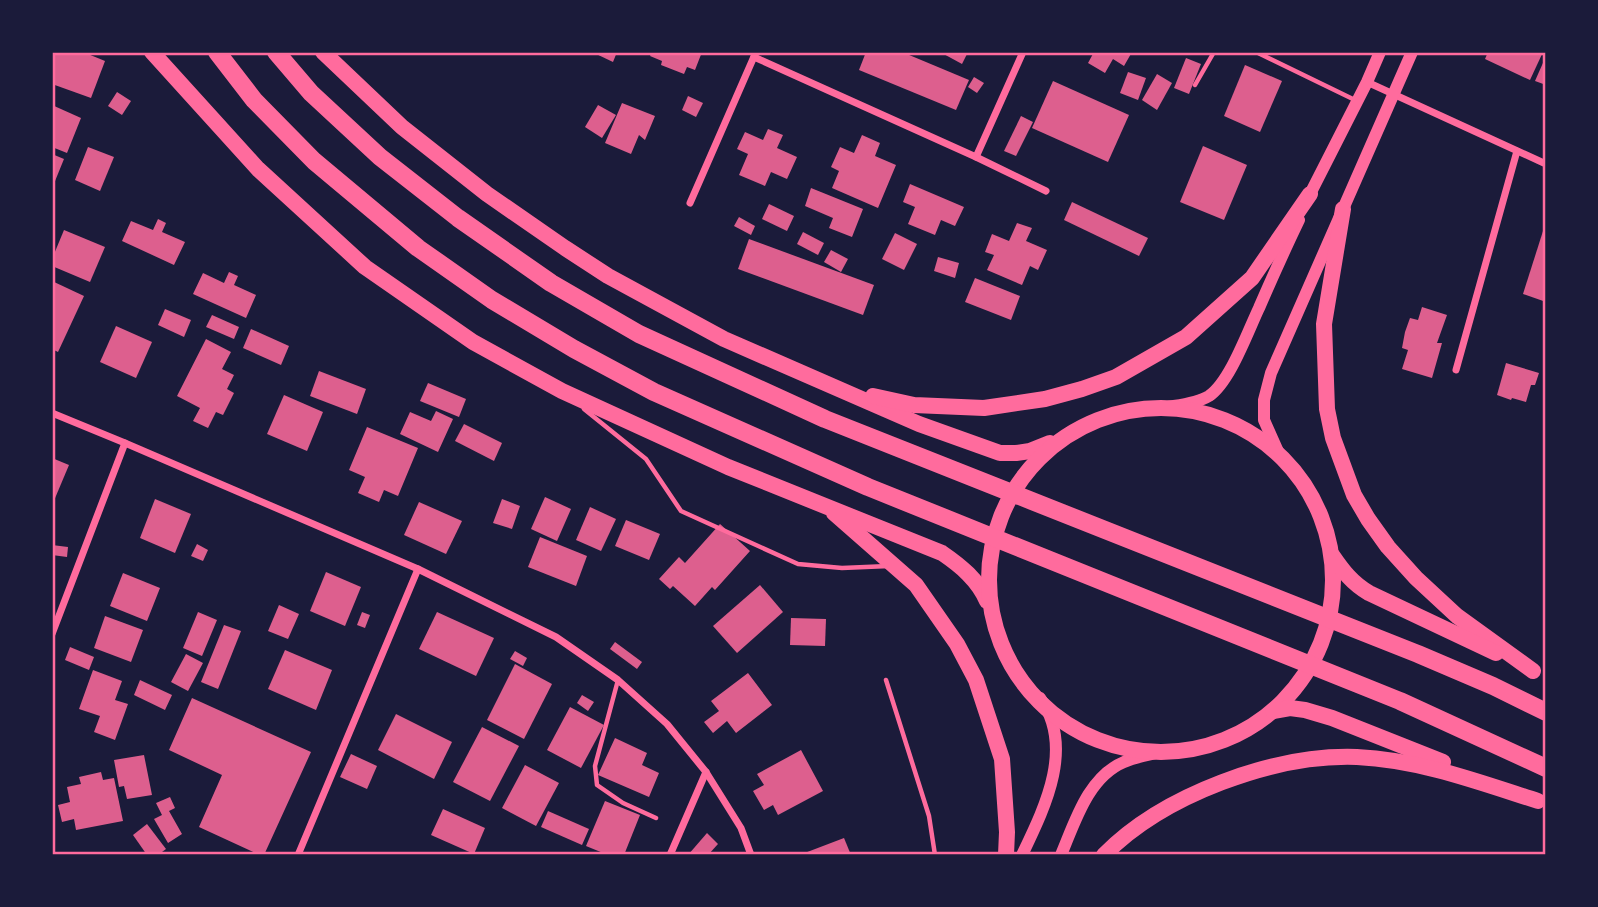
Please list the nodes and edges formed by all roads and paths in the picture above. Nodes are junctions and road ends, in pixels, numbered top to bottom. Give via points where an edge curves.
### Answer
1 (152, 52) edge
2 (217, 52) edge
3 (276, 52) edge
4 (323, 52) edge
5 (1023, 52) edge
6 (1214, 52) edge
7 (1256, 52) edge
8 (1380, 52) edge
9 (1412, 52) edge
10 (755, 55) edge
11 (1367, 82) junction
12 (1195, 85) dead end
13 (1394, 94) junction
14 (1357, 102) junction
15 (1517, 151) junction
16 (976, 157) junction
17 (1545, 164) edge
18 (1046, 191) dead end
19 (1310, 194) junction
20 (690, 203) dead end
21 (1343, 209) junction
22 (1457, 370) dead end
23 (837, 388) junction
24 (562, 391) junction
25 (1162, 408) junction
26 (52, 413) edge
27 (1062, 438) junction
28 (125, 443) junction
29 (1280, 456) junction
30 (824, 504) junction
31 (1330, 552) junction
32 (895, 566) junction
33 (418, 569) junction
34 (994, 621) junction
35 (52, 634) edge
36 (1539, 674) edge
37 (618, 680) junction
38 (886, 680) dead end
39 (1040, 698) junction
40 (1273, 711) junction
41 (1545, 712) edge
42 (1161, 752) junction
43 (1545, 768) edge
44 (706, 772) junction
45 (1542, 803) edge
46 (656, 818) dead end
47 (298, 855) edge
48 (670, 855) edge
49 (751, 855) edge
50 (935, 855) edge
51 (1006, 855) edge
52 (1022, 855) edge
53 (1061, 855) edge
54 (1104, 855) edge

1 - 24 highway via 258,169 365,267 473,342
2 - 43 highway via 254,100 314,161 418,248 573,349 654,392 868,486 1400,701
3 - 41 highway via 311,93 380,157 458,218 551,283 639,334 825,419 1418,654
4 - 23 highway via 402,127 565,248 724,339
5 - 16 street
6 - 12 lane
7 - 14 lane
8 - 11 main road
9 - 13 main road
10 - 16 street
10 - 20 street
11 - 13 street
11 - 14 main road
13 - 15 street
13 - 21 main road
14 - 19 main road
15 - 17 street
15 - 22 street
16 - 18 street
19 - 23 highway via 1252,278 1186,337 1116,377 1045,399 984,408 914,405
19 - 25 main road via 1227,375 1208,396
21 - 29 main road via 1271,373 1264,400 1264,420
21 - 36 highway via 1324,324 1326,409 1354,495 1388,547 1416,578 1457,617
23 - 27 highway via 1000,453 1030,451
24 - 30 highway via 728,467
24 - 32 lane via 646,459 681,511 798,564
25 - 27 highway via 1110,415
25 - 29 highway via 1213,416 1237,426
26 - 28 street
27 - 34 highway via 1020,480 1005,505 989,562
28 - 33 street
28 - 35 street
29 - 31 highway via 1313,500
30 - 32 highway
30 - 34 highway via 942,553 975,580
31 - 36 highway via 1357,586
31 - 40 highway via 1333,581 1323,639 1294,690
32 - 51 highway via 934,609 976,680 1002,759
33 - 37 street via 556,636
33 - 47 street
34 - 39 highway via 1013,664
37 - 44 street via 667,724
37 - 46 lane via 595,766 597,785 622,803
38 - 50 lane via 929,816
39 - 42 highway via 1079,731 1121,747
39 - 52 main road via 1055,731 1055,765
40 - 42 highway via 1224,740 1196,749
40 - 45 highway via 1290,708 1332,718
42 - 53 main road via 1121,763 1107,772 1083,805
44 - 48 street
44 - 49 street via 741,828
45 - 54 highway via 1435,768 1357,757 1308,760 1224,781 1178,801

